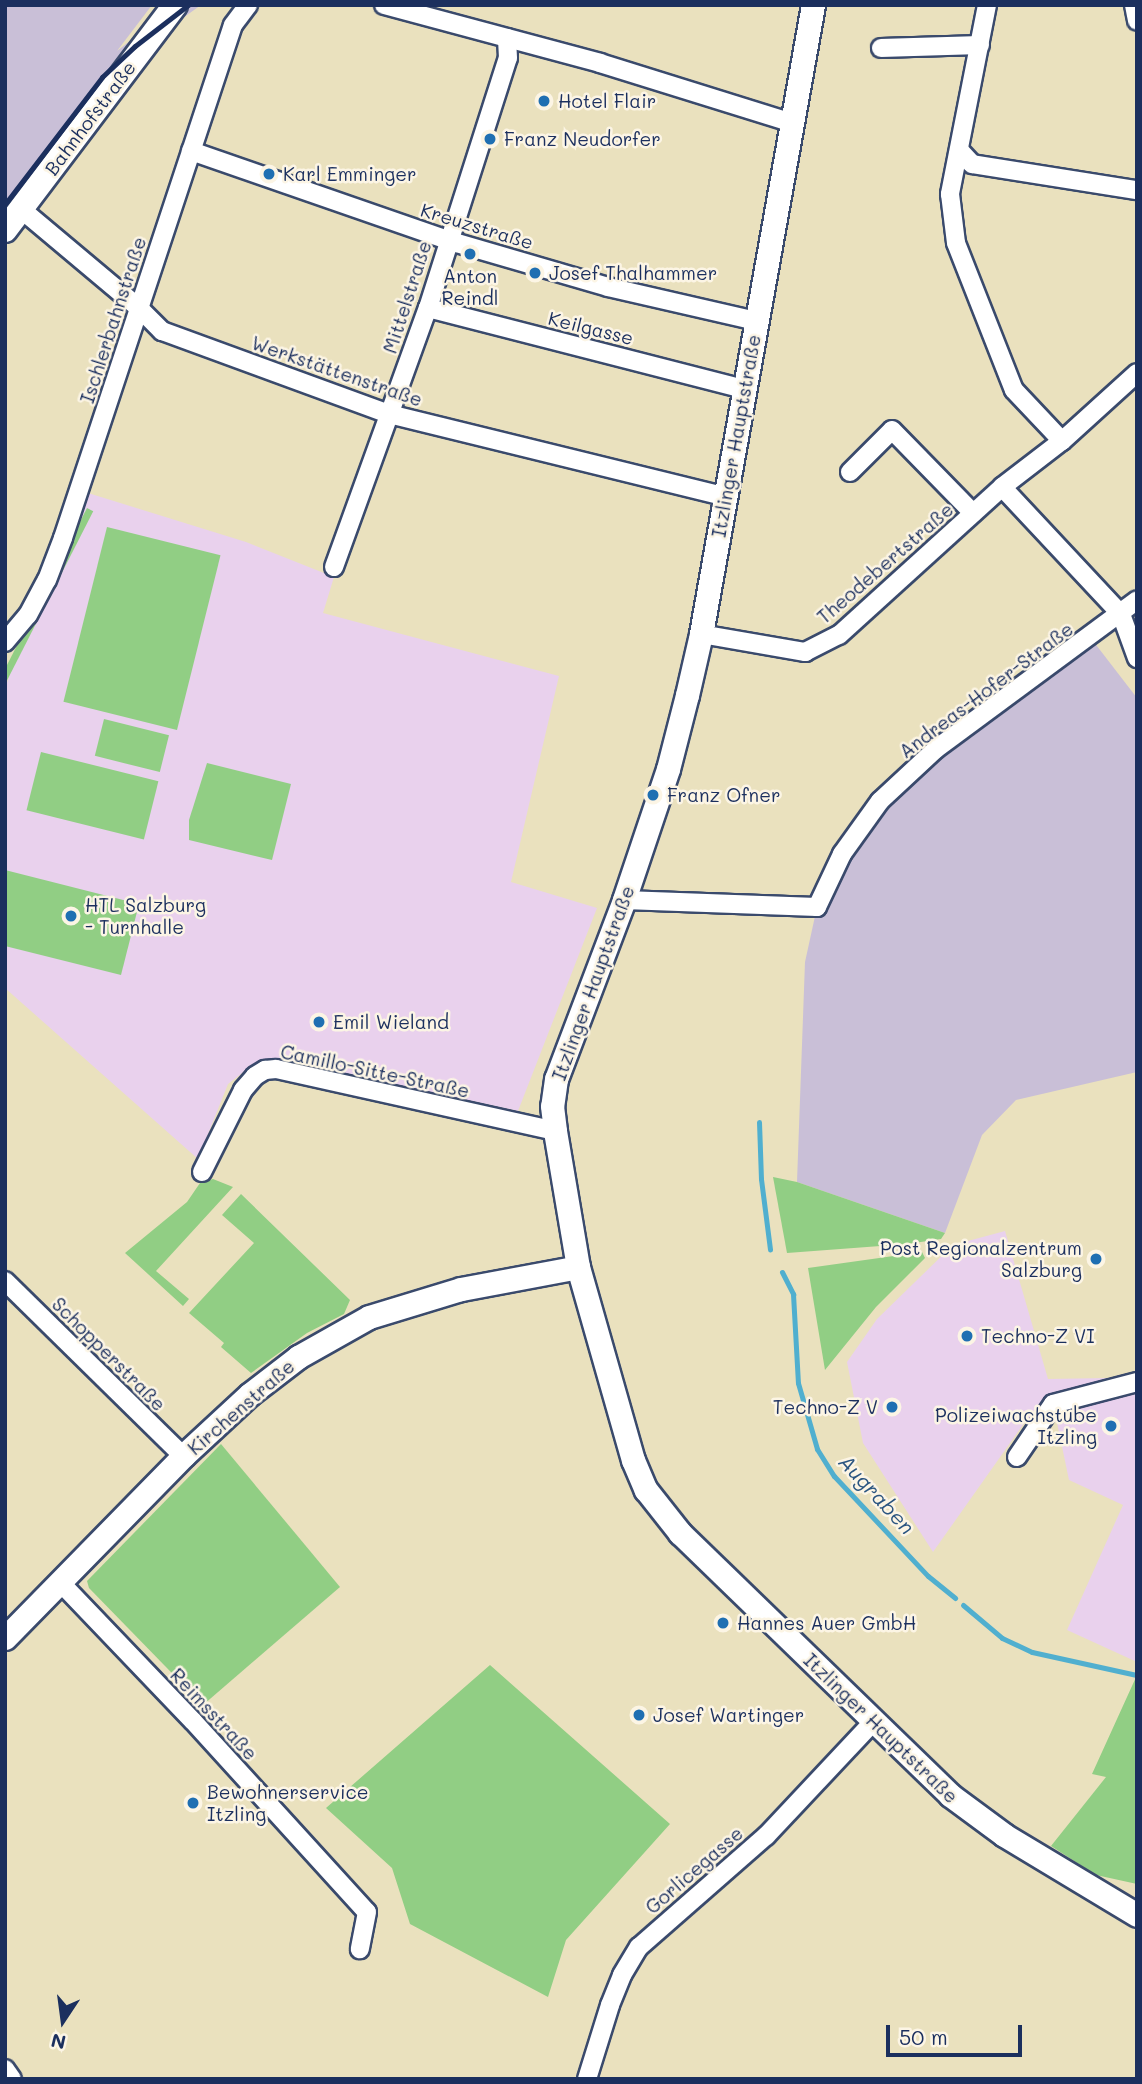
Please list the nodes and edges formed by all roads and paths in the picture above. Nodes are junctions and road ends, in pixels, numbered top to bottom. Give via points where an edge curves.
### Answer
1 (175, 5) edge
2 (247, 5) edge
3 (384, 5) edge
4 (813, 5) edge
5 (987, 5) edge
6 (1134, 5) edge
7 (1137, 21) edge
8 (507, 38) junction
9 (979, 45) junction
10 (881, 48) dead end
11 (793, 123) junction
12 (191, 151) junction
13 (960, 151) junction
14 (1137, 190) edge
15 (21, 209) junction
16 (5, 230) edge
17 (449, 240) junction
18 (139, 308) junction
19 (428, 308) junction
20 (756, 321) junction
21 (1137, 373) edge
22 (744, 389) junction
23 (389, 414) junction
24 (1062, 441) junction
25 (850, 472) dead end
26 (1002, 487) junction
27 (723, 496) junction
28 (973, 513) junction
29 (334, 566) dead end
30 (1137, 600) edge
31 (1121, 614) junction
32 (701, 634) junction
33 (5, 642) edge
34 (1137, 658) edge
35 (624, 900) junction
36 (555, 1131) junction
37 (202, 1172) dead end
38 (578, 1267) junction
39 (5, 1281) edge
40 (1137, 1382) edge
41 (183, 1456) junction
42 (1017, 1457) dead end
43 (60, 1582) junction
44 (5, 1638) edge
45 (874, 1721) junction
46 (1105, 1895) junction
47 (1137, 1897) edge
48 (1137, 1915) edge
49 (360, 1949) dead end
50 (5, 2069) edge
51 (12, 2079) edge
52 (587, 2079) edge

1 - 15 main road, Bahnhofstraße
2 - 12 street, Ischlerbahnstraße via 233,25
3 - 8 street
4 - 11 street, Itzlinger Hauptstraße
5 - 9 street
6 - 7 street
8 - 11 street
8 - 17 street, Mittelstraße via 508,58
9 - 10 street
9 - 13 street
11 - 20 street, Itzlinger Hauptstraße
12 - 17 street, Kreuzstraße
12 - 18 street, Ischlerbahnstraße
13 - 14 street via 972,164
13 - 24 street via 950,194 956,243 1014,390
15 - 16 main road, Bahnhofstraße
15 - 18 street, Werkstättenstraße
17 - 19 street, Mittelstraße
17 - 20 street, Kreuzstraße via 608,287
18 - 23 street, Werkstättenstraße via 162,331
18 - 33 street, Ischlerbahnstraße via 47,580 28,615
19 - 22 street, Keilgasse
19 - 23 street, Mittelstraße
20 - 22 street, Itzlinger Hauptstraße
21 - 24 street, Theodebertstraße
22 - 27 street, Itzlinger Hauptstraße
23 - 27 street, Werkstättenstraße
23 - 29 street, Mittelstraße
24 - 26 street, Theodebertstraße
25 - 28 street, Theodebertstraße via 892,430
26 - 28 street, Theodebertstraße
26 - 31 street
27 - 32 street, Itzlinger Hauptstraße
28 - 32 street, Theodebertstraße via 839,635 805,652
30 - 31 street, Andreas-Hofer-Straße
31 - 34 street
31 - 35 street, Andreas-Hofer-Straße via 936,749 880,801 842,854 817,907
32 - 35 street, Itzlinger Hauptstraße via 668,769
35 - 36 street, Itzlinger Hauptstraße via 556,1079
36 - 37 street, Camillo-Sitte-Straße via 265,1070 243,1090
36 - 38 street, Itzlinger Hauptstraße
38 - 41 street, Kirchenstraße via 461,1289 369,1317 298,1357
38 - 45 street, Itzlinger Hauptstraße via 621,1424 646,1490 680,1534
39 - 41 street, Schopperstraße
40 - 42 street via 1053,1404
41 - 43 street, Kirchenstraße
43 - 44 street, Kirchenstraße
43 - 49 street, Reimsstraße via 367,1912
45 - 46 street, Itzlinger Hauptstraße via 977,1817
45 - 52 street, Gorlicegasse via 766,1836 639,1947 610,2005
46 - 47 street
46 - 48 street, Itzlinger Hauptstraße
50 - 51 street

